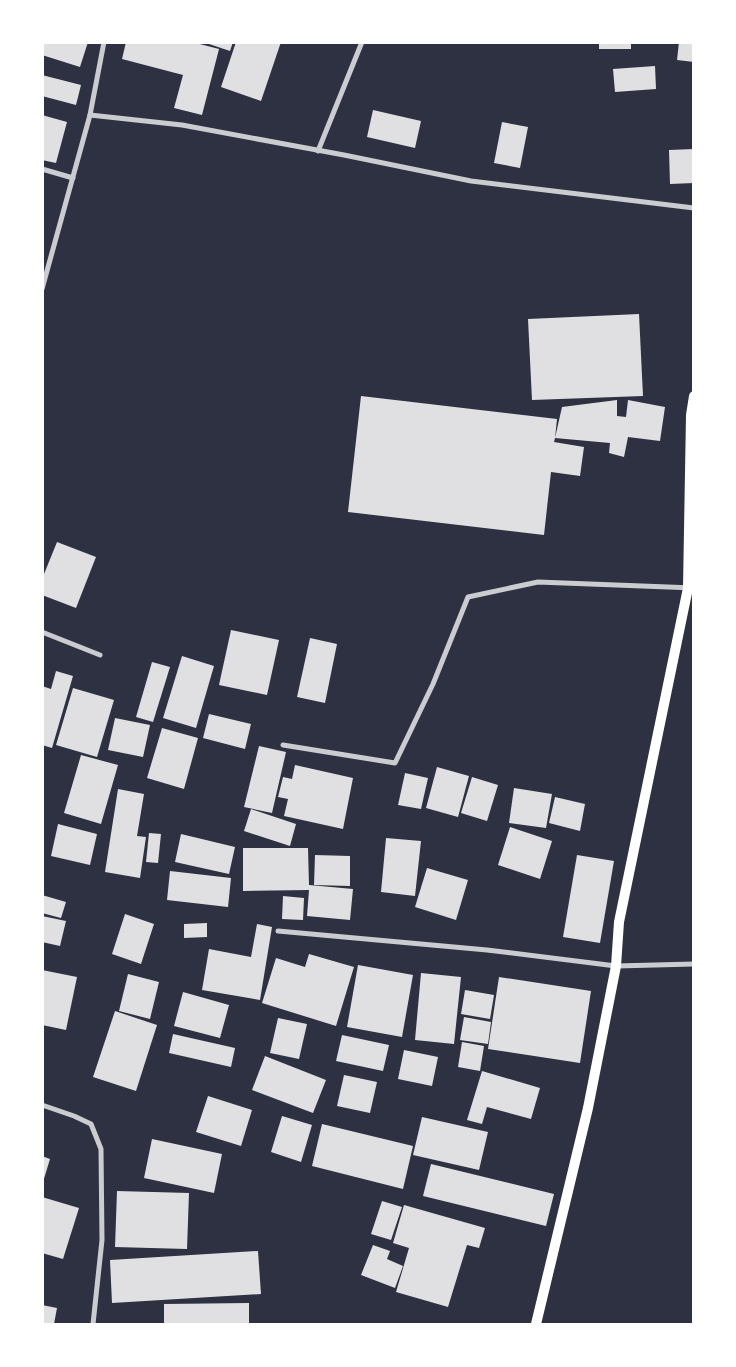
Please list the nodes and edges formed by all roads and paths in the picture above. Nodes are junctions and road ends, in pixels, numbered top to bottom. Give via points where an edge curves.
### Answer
1 (104, 42) edge
2 (362, 42) edge
3 (90, 115) junction
4 (318, 151) junction
5 (42, 169) edge
6 (73, 178) junction
7 (694, 208) edge
8 (42, 289) edge
9 (694, 396) edge
10 (691, 588) edge
11 (42, 632) edge
12 (100, 655) dead end
13 (283, 746) dead end
14 (278, 932) dead end
15 (694, 964) edge
16 (616, 966) junction
17 (42, 1106) edge
18 (93, 1324) edge
19 (536, 1324) edge

1 - 3 street
2 - 4 street
3 - 4 street via 182,125
3 - 6 street
4 - 7 street via 471,181
5 - 6 street
6 - 8 street
9 - 10 main road via 691,416
10 - 13 street via 538,582 468,597 395,763
10 - 16 main road via 619,922
11 - 12 street
14 - 16 street via 487,950
15 - 16 street
16 - 19 main road via 588,1108
17 - 18 street via 91,1124 101,1149 102,1240

